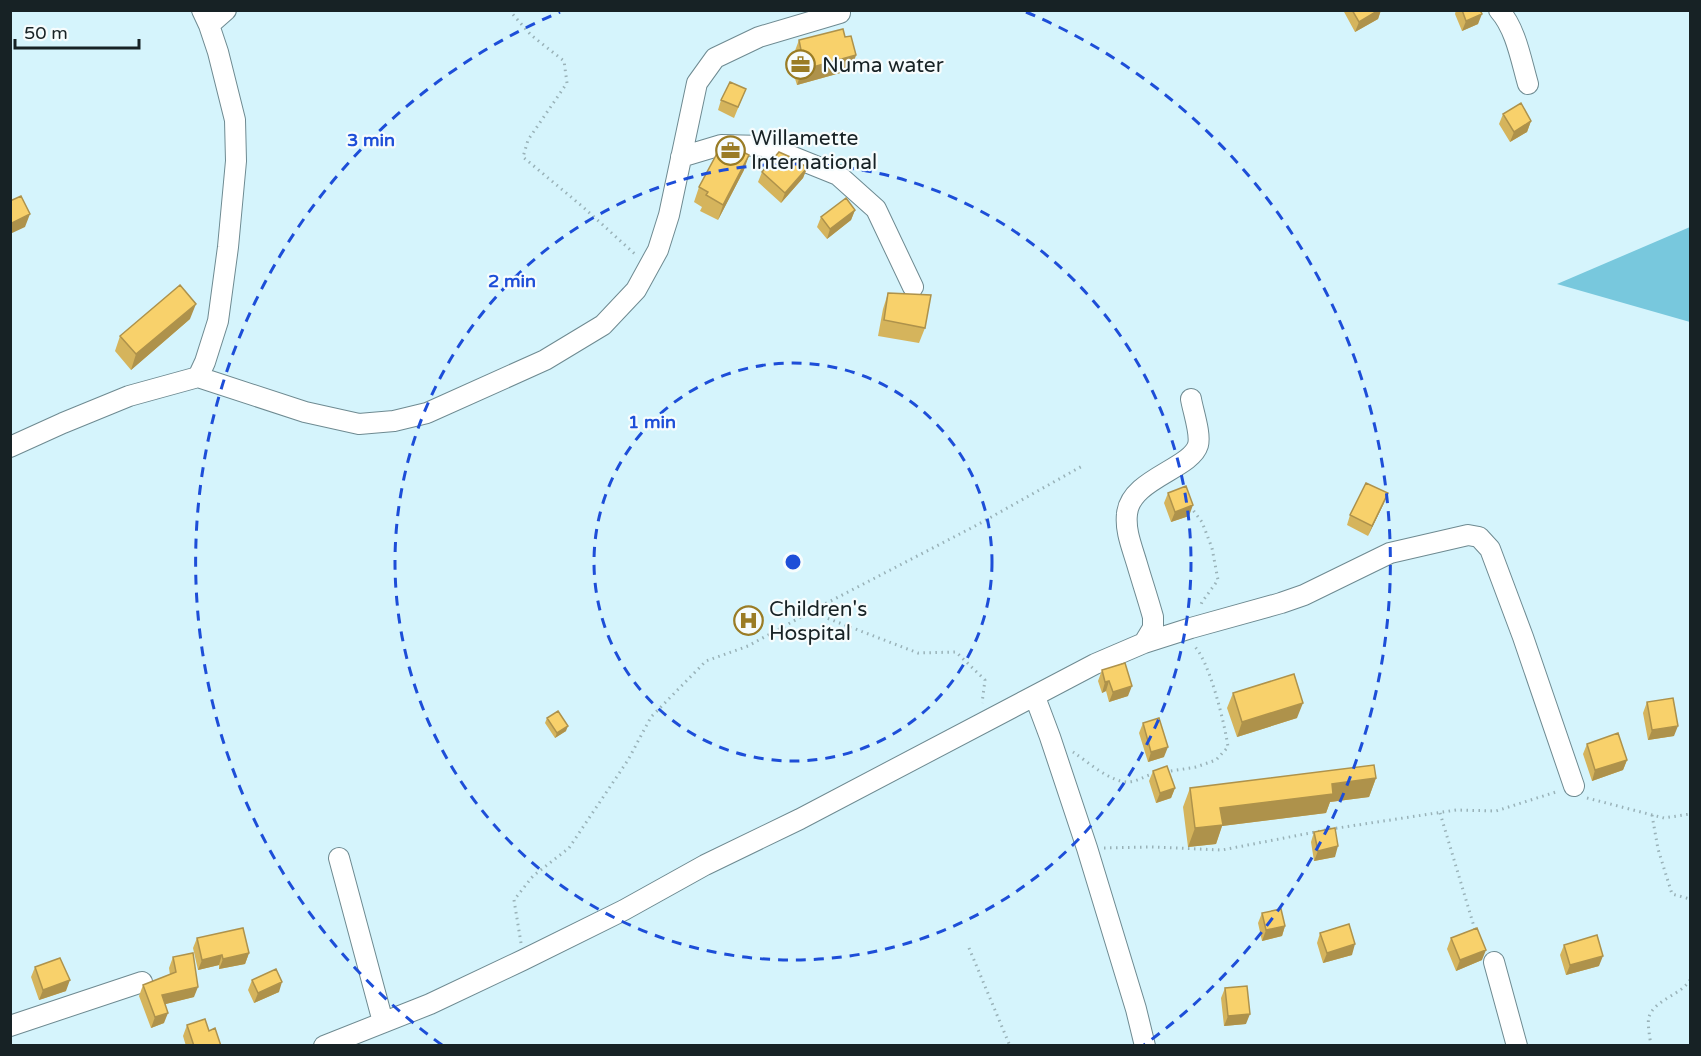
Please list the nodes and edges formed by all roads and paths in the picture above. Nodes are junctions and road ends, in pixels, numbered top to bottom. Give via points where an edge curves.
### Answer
1 (226, 10) edge
2 (509, 10) edge
3 (1499, 10) edge
4 (840, 14) dead end
5 (205, 18) edge
6 (1528, 84) dead end
7 (681, 158) junction
8 (649, 267) junction
9 (913, 287) dead end
10 (198, 377) junction
11 (1191, 399) dead end
12 (10, 447) edge
13 (1084, 465) dead end
14 (1189, 505) edge
15 (810, 612) junction
16 (1184, 630) junction
17 (1144, 643) junction
18 (1035, 697) junction
19 (980, 725) junction
20 (1050, 737) junction
21 (1574, 786) junction
22 (1440, 812) junction
23 (1690, 814) edge
24 (1652, 815) junction
25 (1087, 848) junction
26 (339, 858) dead end
27 (1690, 899) edge
28 (1476, 934) edge
29 (969, 948) dead end
30 (523, 960) junction
31 (1494, 962) dead end
32 (1690, 980) edge
33 (142, 981) dead end
34 (383, 1022) junction
35 (10, 1026) edge
36 (324, 1046) edge
37 (1010, 1046) edge
38 (1145, 1046) edge
39 (1517, 1046) edge
40 (1651, 1046) edge

1 - 5 street
2 - 8 path via 564,61 567,83 528,140 523,157
3 - 6 street via 1513,34
4 - 7 street via 759,38 715,58 697,84
5 - 10 street via 235,120 236,161 218,321
7 - 8 street via 669,215
7 - 9 street via 721,145 766,146 838,175 876,209
8 - 10 street via 636,290 603,325 545,360 427,412 394,421 359,424 305,412
10 - 12 street via 129,396
11 - 17 street via 1198,446 1189,458 1151,481 1126,512 1127,531 1153,617 1153,628
13 - 15 path
14 - 16 path via 1202,522 1218,580
15 - 19 path via 918,653 956,652 985,680
15 - 30 path via 748,646 706,661 651,717 569,848 533,876 514,900
16 - 17 street
16 - 20 path via 1211,678 1225,726 1228,747 1216,760 1148,774 1130,782 1117,780
16 - 21 street via 1304,595 1390,553 1468,535 1479,537 1490,549
17 - 18 street
18 - 19 street
18 - 20 street
19 - 30 street
20 - 25 street
21 - 22 path via 1496,811
21 - 24 path via 1588,799
22 - 25 path via 1330,828 1222,850
22 - 28 path
23 - 24 path via 1665,818
24 - 27 path via 1672,894
25 - 38 street
26 - 34 street
29 - 37 path
30 - 34 street
31 - 39 street
32 - 40 path via 1686,987 1657,1005 1649,1017
33 - 35 street
34 - 36 street

